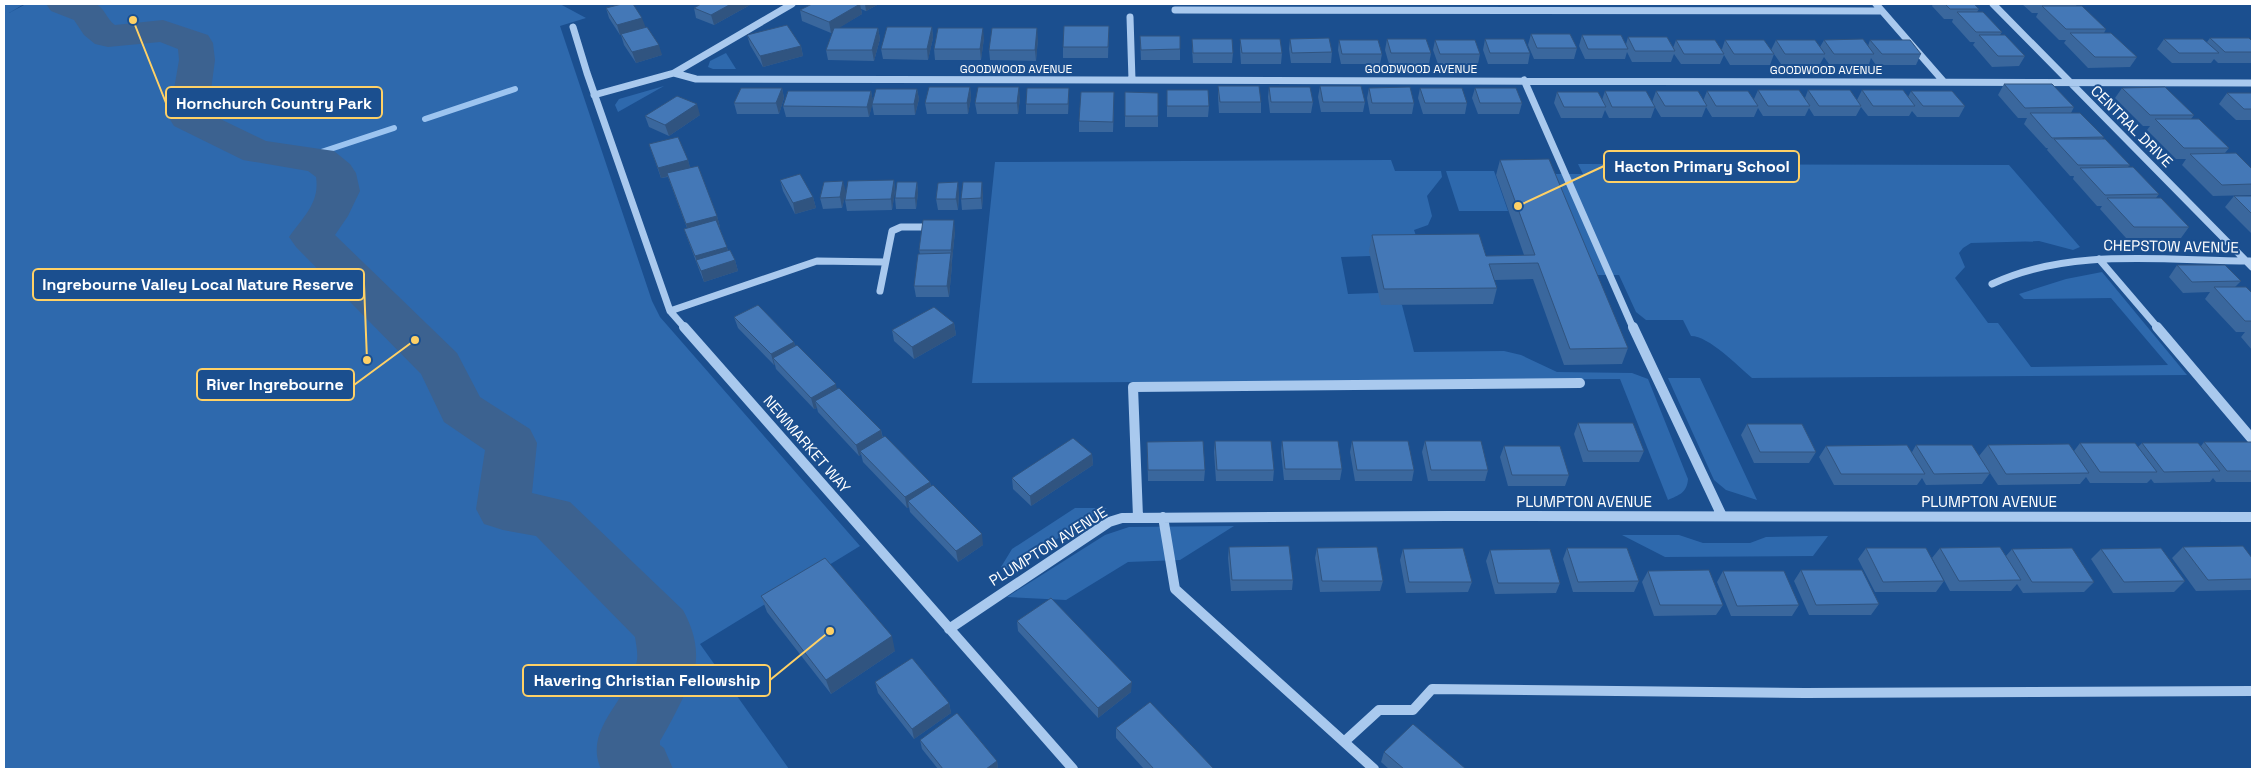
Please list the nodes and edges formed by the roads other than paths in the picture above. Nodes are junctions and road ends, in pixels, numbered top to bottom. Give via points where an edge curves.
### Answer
1 (792, 4) edge
2 (1876, 4) edge
3 (1992, 4) edge
4 (1176, 10) dead end
5 (1882, 11) junction
6 (1130, 18) dead end
7 (573, 27) dead end
8 (674, 73) junction
9 (1132, 80) junction
10 (1524, 80) junction
11 (1944, 82) junction
12 (2070, 82) junction
13 (2252, 83) edge
14 (594, 95) junction
15 (943, 226) edge
16 (2094, 259) junction
17 (885, 262) junction
18 (2250, 263) edge
19 (1992, 284) dead end
20 (880, 290) dead end
21 (670, 311) junction
22 (1580, 383) dead end
23 (2252, 439) edge
24 (1722, 516) junction
25 (2252, 516) edge
26 (1138, 517) junction
27 (1163, 517) junction
28 (949, 629) junction
29 (2252, 691) edge
30 (1344, 742) junction
31 (1073, 769) edge
32 (1374, 769) edge

1 - 8 street
2 - 5 street
3 - 12 street, CENTRAL DRIVE
4 - 5 street
5 - 11 street
6 - 9 street
7 - 14 street, NEWMARKET WAY
8 - 9 street, GOODWOOD AVENUE via 696,79
8 - 14 street, GOODWOOD AVENUE
9 - 10 street, GOODWOOD AVENUE
10 - 11 street, GOODWOOD AVENUE
10 - 24 street via 1613,285
11 - 12 street, GOODWOOD AVENUE
12 - 13 street, GOODWOOD AVENUE
12 - 18 street, CENTRAL DRIVE
14 - 21 street, NEWMARKET WAY
15 - 17 street via 902,227 892,231
16 - 18 street, CHEPSTOW AVENUE
16 - 19 street, CHEPSTOW AVENUE via 2056,262
16 - 23 street
17 - 20 street
17 - 21 street via 817,261
21 - 28 street, NEWMARKET WAY
22 - 26 street via 1133,387
24 - 25 street, PLUMPTON AVENUE
24 - 27 street, PLUMPTON AVENUE
26 - 27 street, PLUMPTON AVENUE
26 - 28 street, PLUMPTON AVENUE via 1109,522
27 - 30 street via 1175,589
28 - 31 street, NEWMARKET WAY
29 - 30 street via 1795,693 1432,689 1413,710 1379,710
30 - 32 street

